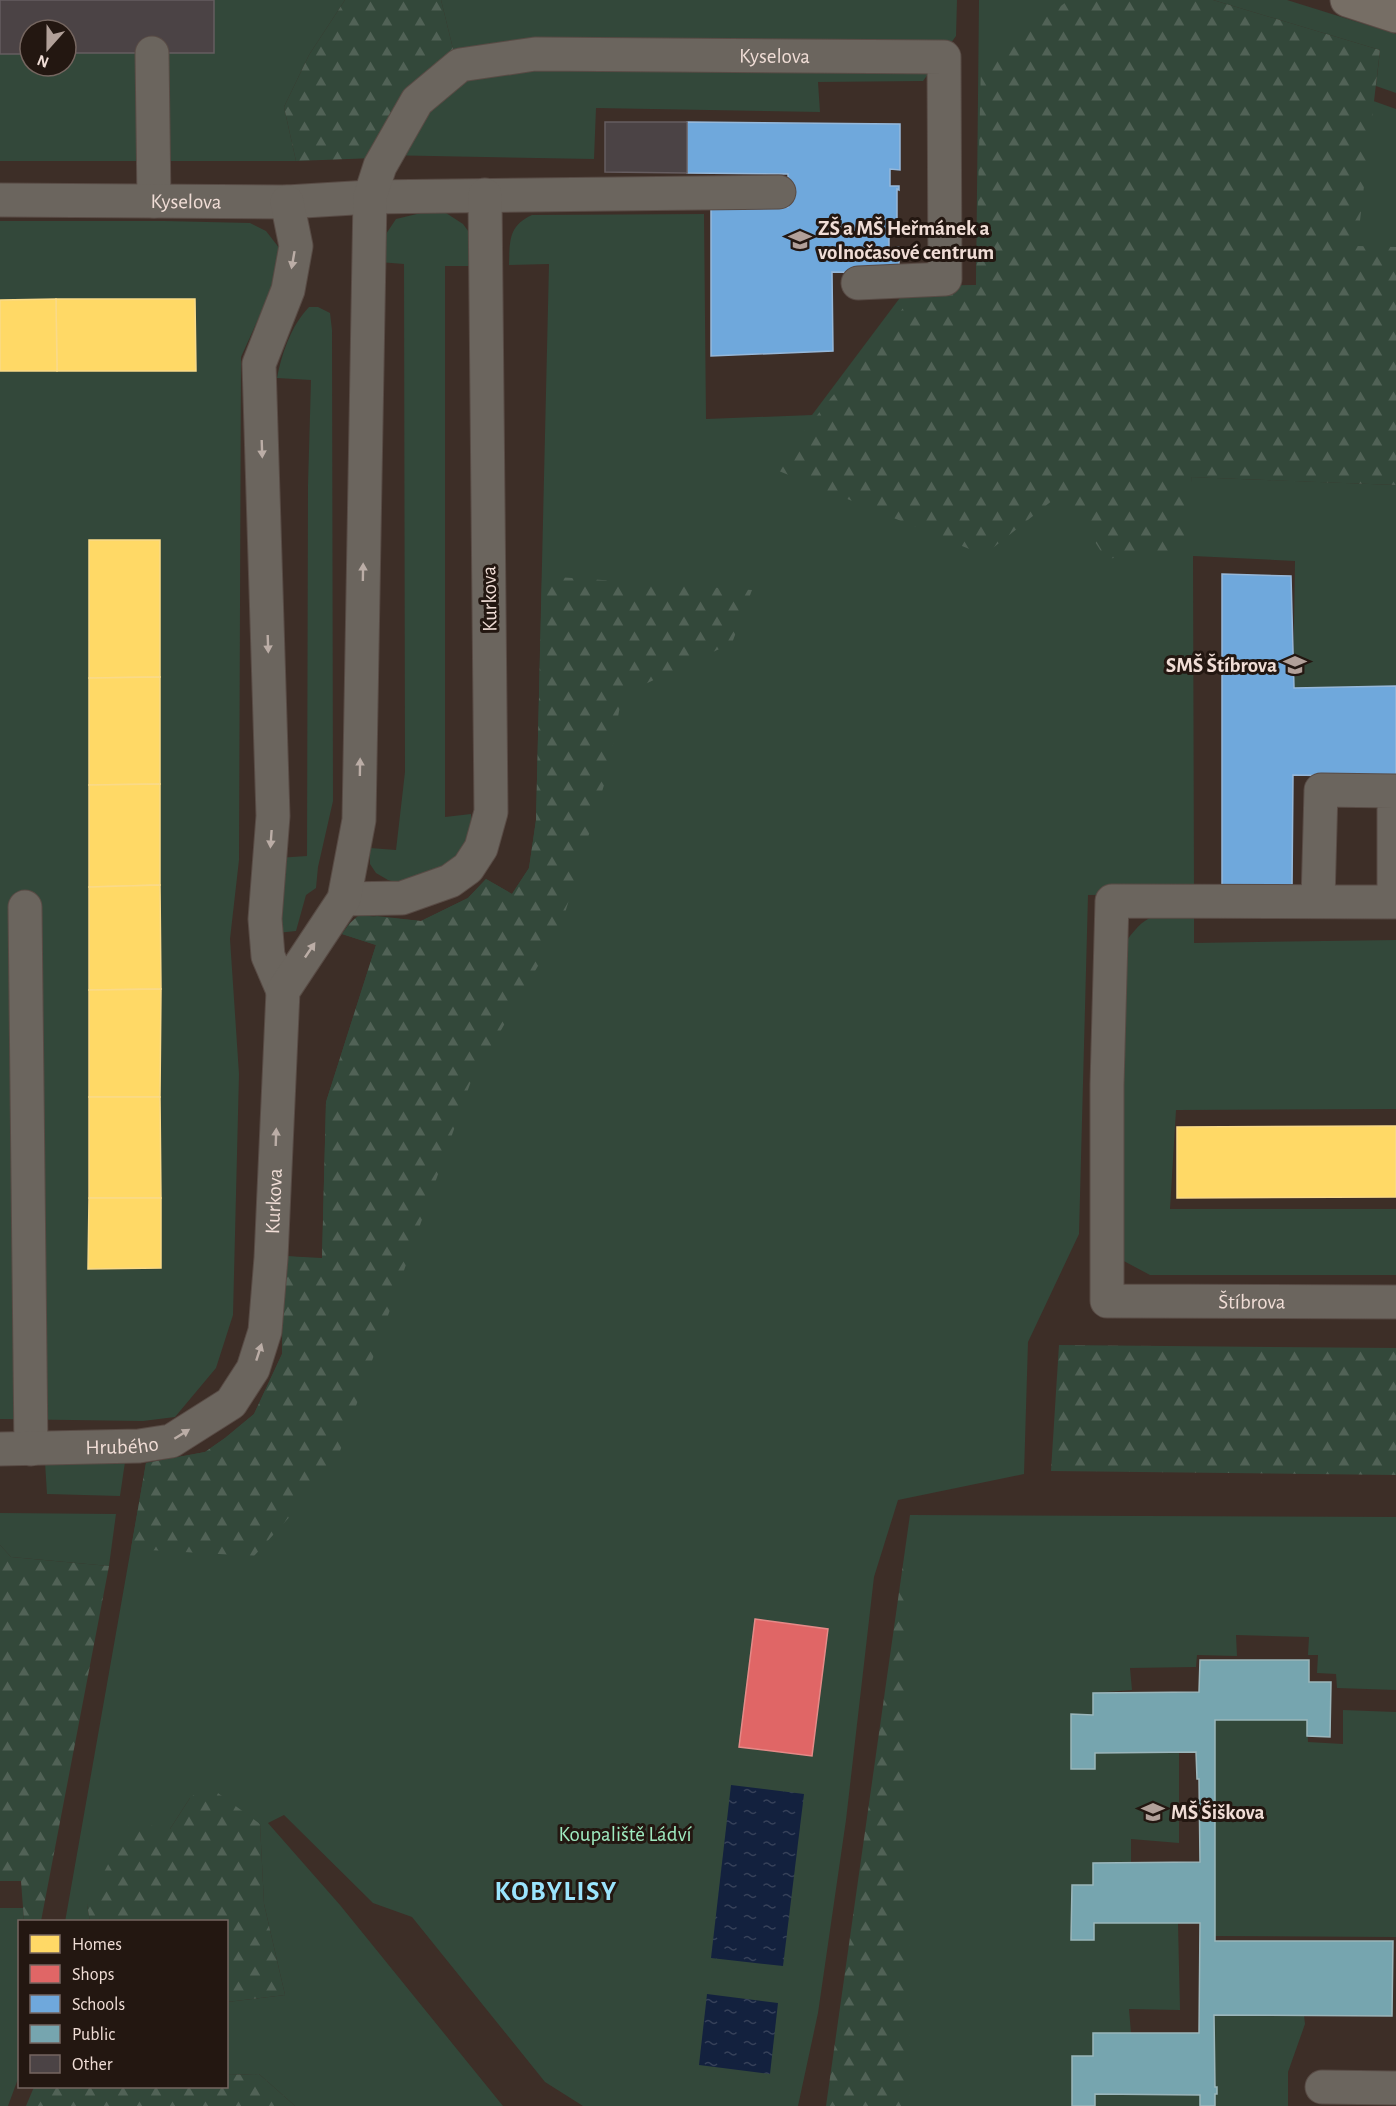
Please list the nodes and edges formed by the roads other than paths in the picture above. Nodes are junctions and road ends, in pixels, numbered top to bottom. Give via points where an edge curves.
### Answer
1 (1347, 0) edge
2 (1396, 16) edge
3 (152, 53) dead end
4 (779, 192) dead end
5 (485, 195) junction
6 (370, 197) junction
7 (0, 200) edge
8 (154, 201) junction
9 (287, 202) junction
10 (858, 283) dead end
11 (344, 899) junction
12 (1318, 901) dead end
13 (25, 907) dead end
14 (283, 991) junction
15 (1396, 1302) edge
16 (231, 1403) joint
17 (15, 1449) edge
18 (1322, 2087) dead end
19 (1396, 2088) edge

1 - 2 main road
3 - 8 street
4 - 5 street, Kyselova
5 - 6 street, Kyselova
5 - 11 street, Kurkova via 491,812 481,848 468,868 450,881 402,898
6 - 9 street, Kyselova
6 - 10 street, Kyselova via 380,166 417,101 460,65 535,54 944,57 945,279
11 -> 6 street via 358,820
7 - 8 street, Kyselova
8 - 9 street, Kyselova
9 -> 14 street, Kurkova via 296,246 288,290 259,363 273,816 265,919 268,956
14 -> 11 street
12 - 15 street, Štíbrova via 1112,901 1107,1301
13 - 17 street
16 -> 14 street, Kurkova via 253,1369 265,1331
17 -> 16 street, Hrubého via 139,1446 171,1441
18 - 19 street

